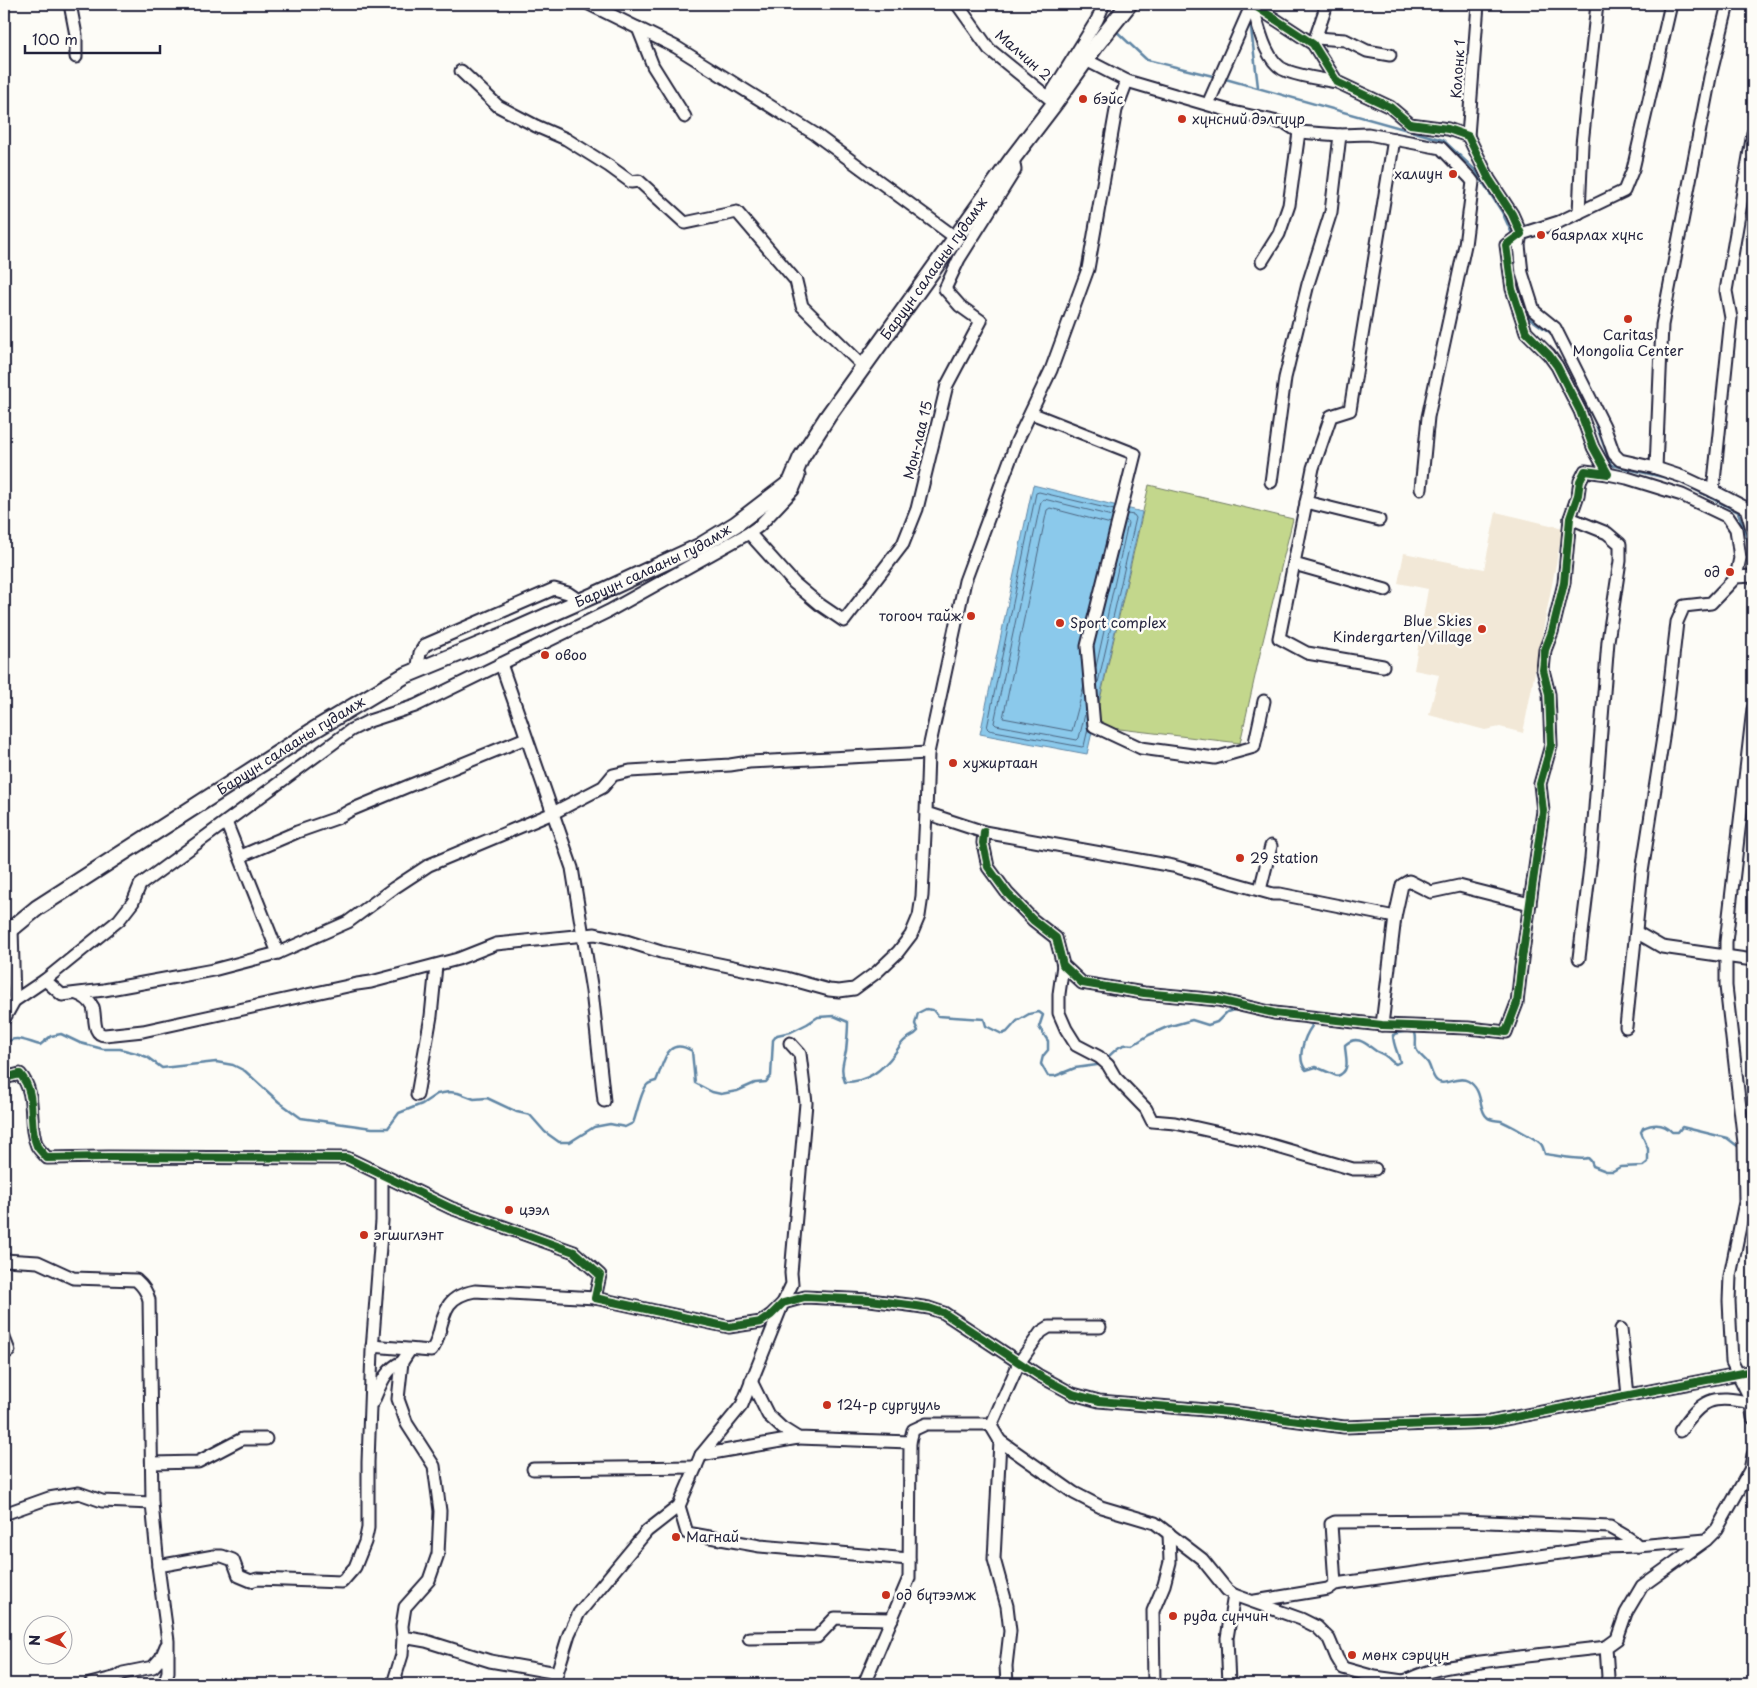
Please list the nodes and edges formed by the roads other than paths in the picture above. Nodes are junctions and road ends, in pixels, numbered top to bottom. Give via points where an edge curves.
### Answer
1 (70, 4) edge
2 (589, 4) edge
3 (957, 4) edge
4 (1104, 4) edge
5 (1252, 4) edge
6 (1326, 4) edge
7 (1478, 4) edge
8 (1597, 4) edge
9 (1671, 4) edge
10 (1728, 4) edge
11 (1126, 7) edge
12 (638, 28) junction
13 (1314, 41) junction
14 (1390, 55) dead end
15 (76, 57) dead end
16 (1086, 60) junction
17 (460, 72) dead end
18 (1127, 81) junction
19 (1337, 82) junction
20 (1052, 100) junction
21 (1208, 104) junction
22 (685, 117) dead end
23 (1299, 132) junction
24 (1753, 132) edge
25 (1340, 135) junction
26 (1468, 136) junction
27 (1394, 139) junction
28 (1013, 158) junction
29 (1579, 213) junction
30 (956, 238) junction
31 (1516, 238) junction
32 (1262, 261) dead end
33 (864, 366) junction
34 (1030, 413) junction
35 (814, 437) junction
36 (1656, 468) junction
37 (1608, 474) junction
38 (1271, 482) dead end
39 (1421, 489) dead end
40 (1713, 491) junction
41 (1306, 502) junction
42 (1570, 518) junction
43 (1379, 520) dead end
44 (1753, 532) edge
45 (749, 533) junction
46 (1294, 564) junction
47 (1753, 576) edge
48 (1736, 577) junction
49 (1386, 590) dead end
50 (580, 601) junction
51 (496, 614) junction
52 (504, 635) junction
53 (501, 664) junction
54 (1383, 666) dead end
55 (418, 670) junction
56 (1264, 701) dead end
57 (1753, 709) edge
58 (526, 738) junction
59 (928, 753) junction
60 (926, 813) junction
61 (553, 814) junction
62 (226, 822) junction
63 (984, 832) junction
64 (1271, 846) dead end
65 (241, 856) junction
66 (1260, 890) junction
67 (1530, 904) junction
68 (1395, 917) junction
69 (8, 932) edge
70 (1636, 932) junction
71 (585, 936) junction
72 (278, 953) junction
73 (1726, 956) junction
74 (1579, 958) dead end
75 (1753, 960) edge
76 (436, 966) junction
77 (1063, 966) junction
78 (45, 980) junction
79 (77, 994) junction
80 (14, 1001) junction
81 (4, 1018) edge
82 (1382, 1025) junction
83 (1626, 1028) dead end
84 (790, 1043) dead end
85 (4, 1078) edge
86 (417, 1095) dead end
87 (604, 1101) dead end
88 (1375, 1169) dead end
89 (1748, 1171) edge
90 (382, 1175) junction
91 (4, 1260) edge
92 (595, 1298) junction
93 (783, 1302) junction
94 (1100, 1327) dead end
95 (1621, 1329) dead end
96 (4, 1338) edge
97 (372, 1346) junction
98 (9, 1350) dead end
99 (410, 1350) junction
100 (402, 1362) junction
101 (1019, 1363) junction
102 (1753, 1371) edge
103 (1737, 1375) junction
104 (751, 1381) junction
105 (1628, 1395) junction
106 (1751, 1403) junction
107 (371, 1409) junction
108 (1753, 1418) edge
109 (990, 1426) junction
110 (1680, 1431) dead end
111 (266, 1438) dead end
112 (798, 1438) junction
113 (1000, 1441) junction
114 (910, 1442) junction
115 (701, 1455) junction
116 (1753, 1455) edge
117 (152, 1463) junction
118 (696, 1467) junction
119 (533, 1470) dead end
120 (152, 1504) junction
121 (679, 1506) junction
122 (4, 1514) edge
123 (1169, 1533) junction
124 (1706, 1540) junction
125 (1638, 1546) junction
126 (909, 1559) junction
127 (158, 1566) junction
128 (1335, 1584) junction
129 (1234, 1594) junction
130 (1254, 1601) junction
131 (892, 1619) junction
132 (403, 1637) junction
133 (749, 1638) dead end
134 (168, 1641) junction
135 (1606, 1647) junction
136 (168, 1672) junction
137 (557, 1673) junction
138 (116, 1680) edge
139 (1411, 1682) edge
140 (90, 1684) edge
141 (164, 1684) edge
142 (174, 1684) edge
143 (393, 1684) edge
144 (552, 1684) edge
145 (864, 1684) edge
146 (1007, 1684) edge
147 (1154, 1684) edge
148 (1229, 1684) edge
149 (1606, 1684) edge

1 - 15 street
2 - 12 street
3 - 20 street, Малчин 2 via 988,49
4 - 20 street
5 - 13 street
5 - 19 street via 1266,50 1273,61 1285,71
5 - 21 street
6 - 13 street
7 - 26 street, Колонк 1
8 - 29 street via 1582,144
9 - 29 street via 1633,169 1624,191
10 - 36 street via 1708,86 1662,325
11 - 16 main road, Баруун салааны гудамж
12 - 22 street via 653,66
12 - 30 street via 815,134
13 - 14 street via 1345,40 1367,50
13 - 19 street
16 - 18 street
16 - 20 main road, Баруун салааны гудамж
17 - 33 street via 498,106 566,139 631,182 639,181 685,223 737,212 796,282 802,306
18 - 21 street
18 - 34 street via 1116,110 1088,269 1051,370
19 - 26 street via 1390,107 1410,124 1448,129
20 - 28 main road, Баруун салааны гудамж
21 - 23 street via 1286,124
23 - 25 street
23 - 32 street via 1289,205 1278,234
24 - 40 street via 1726,291 1731,318
25 - 27 street via 1368,134
25 - 38 street via 1331,212 1308,284 1285,378
26 - 31 street via 1512,214
27 - 39 street via 1441,148 1472,182 1465,245 1428,417
27 - 41 street via 1350,410 1331,416 1313,468
28 - 30 main road, Баруун салааны гудамж
28 - 45 street, Мон-лаа 15 via 1015,170 959,259 945,289 960,306 981,320 947,385 917,508 903,544 844,621 794,583
29 - 31 street
30 - 33 main road, Баруун салааны гудамж
31 - 36 street via 1522,273 1534,311 1556,328 1604,426 1614,454 1620,460
31 - 37 street via 1506,245 1512,289 1526,332 1557,366
33 - 35 main road, Баруун салааны гудамж
34 - 56 street via 1135,454 1087,646 1094,726 1141,748 1215,758 1254,747
34 - 59 street via 965,581
35 - 45 street via 793,490 760,526
35 - 50 main road, Баруун салааны гудамж via 791,482 736,524 700,546
36 - 40 street
37 - 42 street via 1585,471
37 - 48 street via 1682,495 1728,517 1736,529 1740,558
40 - 44 street via 1746,508
41 - 43 street
41 - 46 street
42 - 67 street via 1564,583 1545,650 1543,670 1549,694 1551,745 1540,784 1543,811
42 - 74 street via 1607,533 1620,544
45 - 53 street via 618,606
46 - 49 street
46 - 54 street via 1279,638 1307,654
47 - 48 street
48 - 70 street via 1711,603 1684,606 1677,622
50 - 51 street via 561,590 554,590
50 - 52 main road, Баруун салааны гудамж
51 - 52 street
51 - 55 street via 425,645 421,650
52 - 55 main road, Баруун салааны гудамж
53 - 58 street
53 - 62 street via 415,706 351,730
55 - 69 main road, Баруун салааны гудамж via 314,730 37,908
57 - 73 street
58 - 61 street
58 - 65 street
59 - 60 street
59 - 61 street via 630,772 613,775 603,786
60 - 63 street
60 - 71 street via 919,916 911,935 898,952 854,989 829,990 595,934
61 - 71 street via 572,868
61 - 72 street via 429,865 348,922
62 - 65 street
62 - 78 street via 140,885 133,902 119,920
63 - 66 street via 1173,866
63 - 77 street via 988,867 1006,893 1056,938
64 - 66 street
65 - 72 street
66 - 68 street
67 - 68 street via 1459,886 1431,892 1410,881 1402,885
67 - 82 street via 1517,1003 1506,1032
68 - 82 street
69 - 80 street
70 - 73 street via 1662,947
70 - 83 street
71 - 76 street via 496,944
71 - 87 street
72 - 79 street via 212,970
73 - 75 street
73 - 89 street via 1727,1004
76 - 79 street via 143,1031 105,1036 97,1032 92,1006
76 - 86 street via 432,1016
77 - 82 street via 1082,983 1218,1000 1274,1013
77 - 88 street via 1059,1013 1066,1029 1076,1045 1104,1061 1146,1109 1152,1121 1175,1123 1264,1144 1353,1170
78 - 79 street via 62,996
78 - 80 street
80 - 81 street
84 - 93 street via 800,1054 806,1103 792,1284
85 - 90 street via 20,1074 25,1080 37,1145 47,1158 347,1158
89 - 103 street via 1730,1276 1732,1362
90 - 92 street via 451,1208 574,1252 600,1276
90 - 97 street via 382,1221
91 - 117 street via 38,1262 73,1278 136,1280 142,1284 149,1300
92 - 93 street via 729,1326 761,1322
92 - 99 street via 475,1290 460,1294 442,1318 436,1346 431,1351
93 - 101 street via 805,1297 870,1300 929,1308 944,1313
93 - 104 street
94 - 101 street via 1049,1327 1041,1332
95 - 105 street
96 - 98 street
97 - 99 street
97 - 107 street
99 - 100 street
100 - 107 street via 393,1365
100 - 132 street via 398,1399 407,1424 434,1466 440,1511 438,1554 429,1580 406,1607
101 - 105 street via 1074,1394 1099,1401 1230,1412 1344,1427 1490,1422
101 - 109 street
102 - 103 street
103 - 105 street
103 - 106 street
104 - 112 street via 768,1416
104 - 115 street via 742,1405
106 - 108 street
106 - 110 street via 1730,1398 1706,1402 1692,1412
107 - 127 street via 366,1535 355,1567 342,1582 251,1581 239,1576 233,1560 222,1556
109 - 113 street
109 - 114 street via 926,1424 913,1430
111 - 117 street via 242,1439 198,1462
112 - 114 street
112 - 115 street
113 - 123 street via 1074,1493 1101,1507 1155,1523
113 - 146 street via 994,1559 1010,1631
114 - 126 street
115 - 118 street
116 - 124 street via 1750,1470 1717,1529
117 - 120 street
118 - 119 street
118 - 121 street
120 - 122 street via 102,1501 79,1493 49,1498
120 - 127 street
121 - 126 street via 687,1533 760,1546
121 - 137 street via 647,1531 579,1613
123 - 129 street via 1202,1559
123 - 147 street via 1170,1562 1153,1611
124 - 125 street
124 - 135 street via 1642,1586 1626,1613 1617,1639
125 - 128 street via 1604,1547
125 - 128 street via 1610,1527 1462,1521 1335,1522 1331,1524
126 - 131 street via 909,1578
127 - 134 street
128 - 130 street
129 - 130 street
129 - 148 street via 1227,1638
130 - 139 street via 1317,1627 1329,1639 1336,1658 1344,1668
131 - 133 street via 835,1618 817,1637
131 - 145 street
132 - 137 street via 490,1661
132 - 143 street via 402,1655
134 - 136 street
134 - 138 street via 161,1658 152,1667 123,1673
135 - 139 street via 1517,1656 1426,1671
135 - 149 street
136 - 141 street
136 - 142 street
137 - 144 street
138 - 140 street

